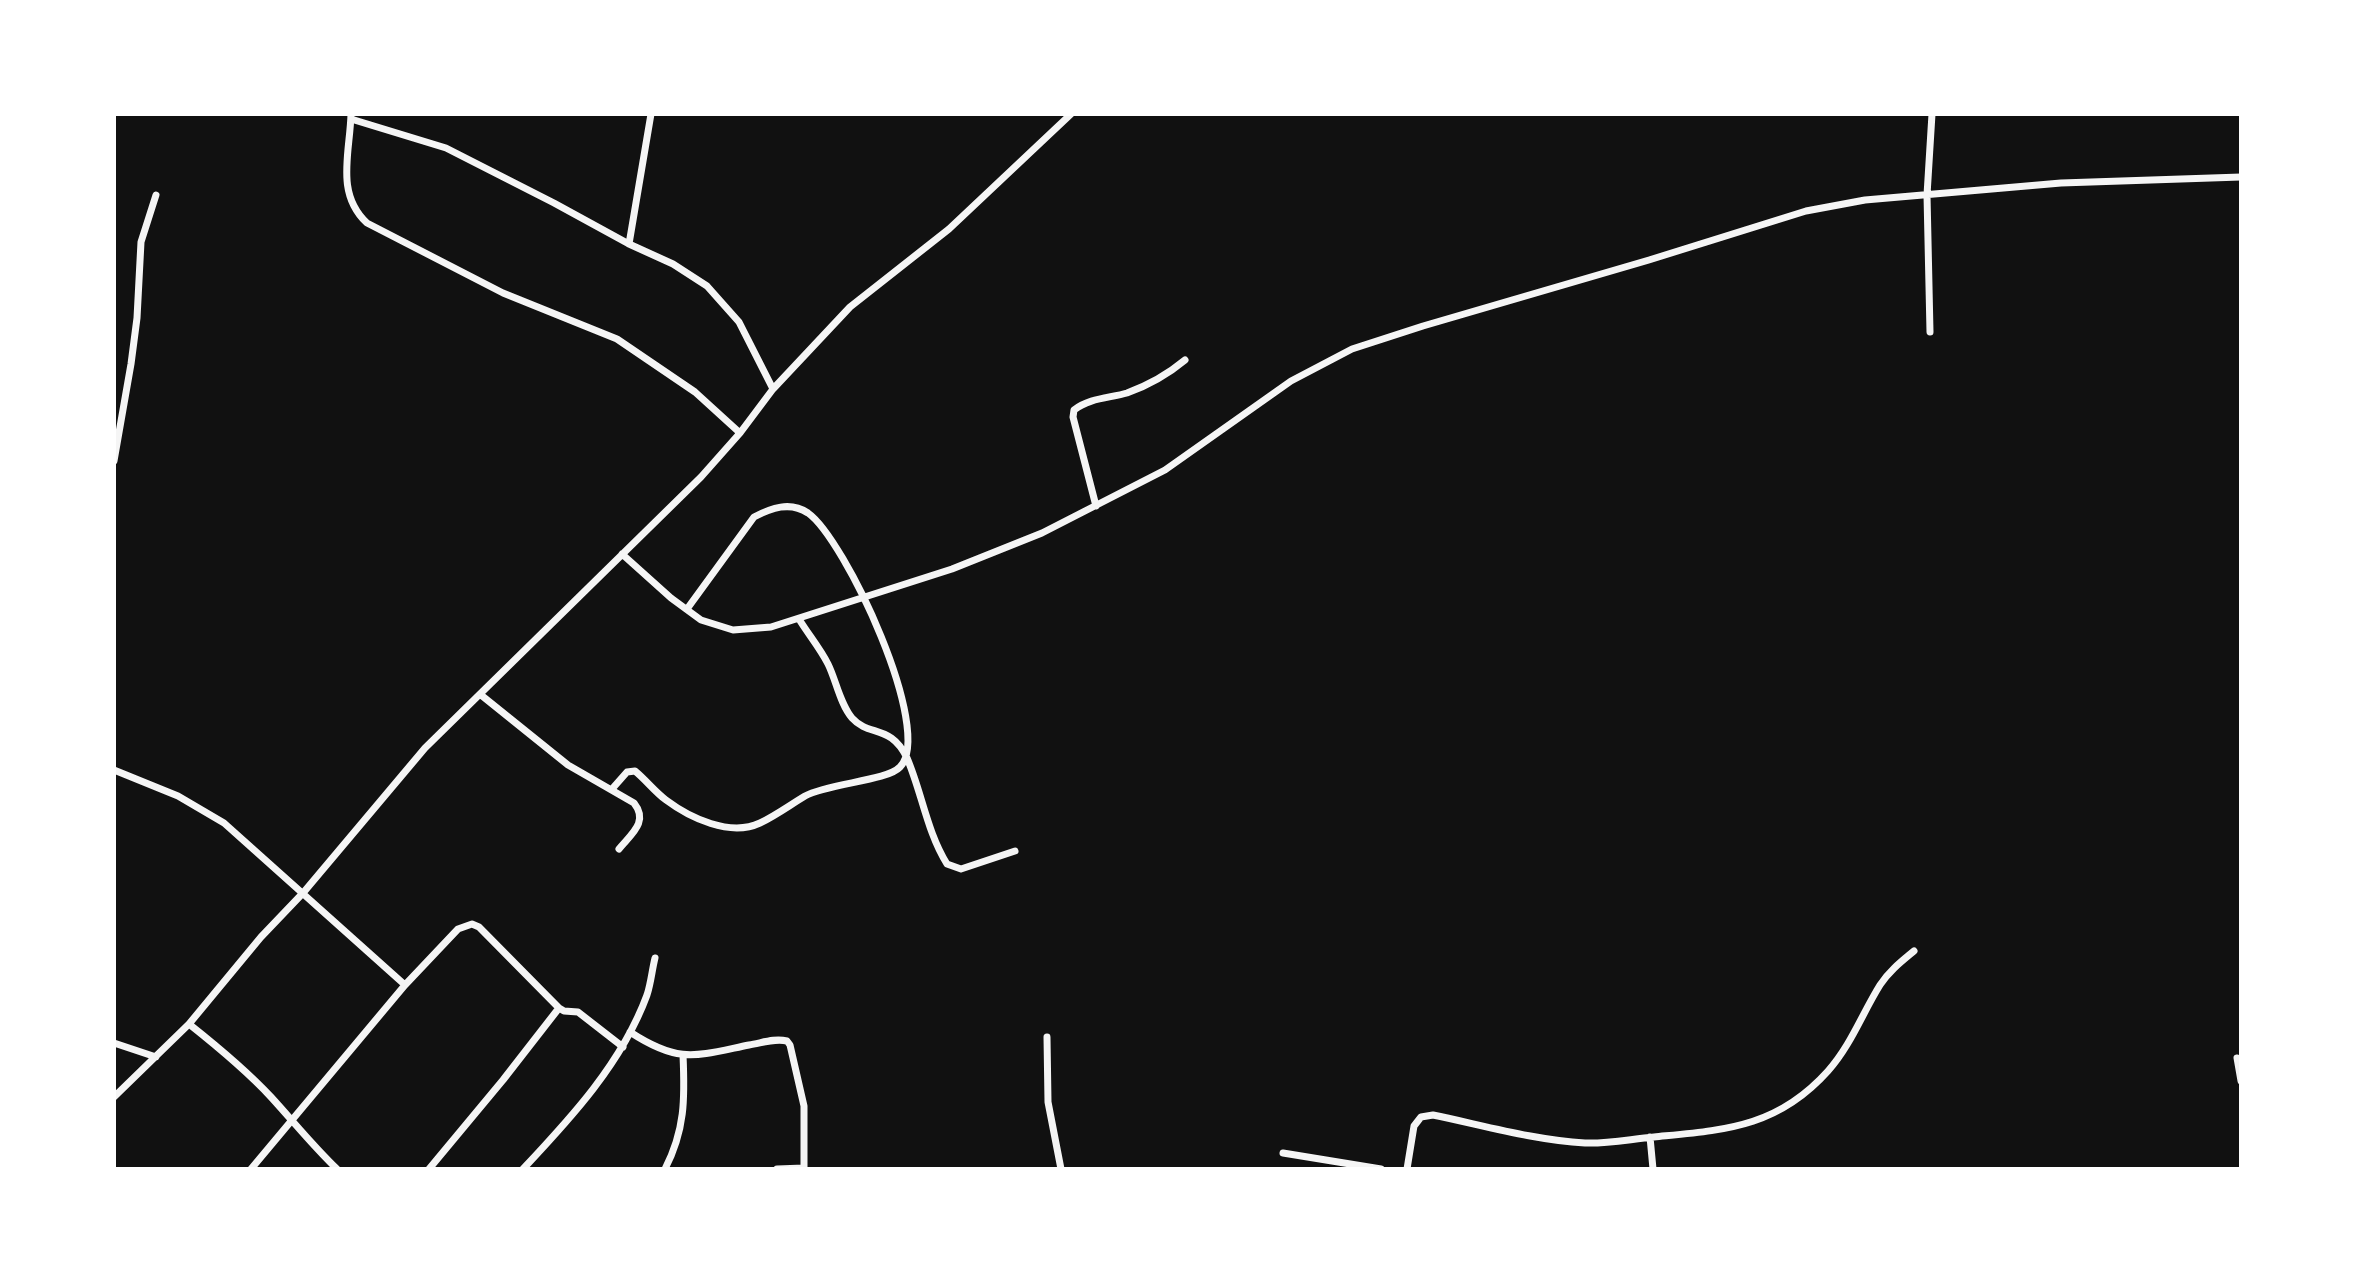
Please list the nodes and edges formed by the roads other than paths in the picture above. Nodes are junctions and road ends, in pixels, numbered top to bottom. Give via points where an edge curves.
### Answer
1 (651, 114) edge
2 (1071, 114) edge
3 (1932, 114) edge
4 (351, 116) edge
5 (2241, 177) edge
6 (156, 195) dead end
7 (1927, 195) junction
8 (629, 244) junction
9 (1930, 332) dead end
10 (1185, 360) dead end
11 (773, 390) junction
12 (740, 433) junction
13 (114, 461) edge
14 (1096, 506) junction
15 (622, 554) junction
16 (865, 598) junction
17 (687, 609) junction
18 (799, 619) junction
19 (481, 695) junction
20 (907, 758) junction
21 (114, 770) edge
22 (612, 789) junction
23 (619, 849) dead end
24 (1015, 851) dead end
25 (303, 893) junction
26 (1914, 951) dead end
27 (655, 958) dead end
28 (405, 985) junction
29 (559, 1007) junction
30 (189, 1024) junction
31 (630, 1032) junction
32 (1047, 1037) dead end
33 (114, 1043) edge
34 (623, 1047) junction
35 (683, 1055) junction
36 (156, 1057) junction
37 (2237, 1058) dead end
38 (2241, 1081) edge
39 (114, 1097) edge
40 (291, 1121) junction
41 (1650, 1137) junction
42 (1283, 1153) dead end
43 (251, 1169) edge
44 (337, 1169) edge
45 (429, 1169) edge
46 (523, 1169) edge
47 (664, 1169) edge
48 (777, 1169) edge
49 (804, 1169) edge
50 (1061, 1169) edge
51 (1381, 1169) edge
52 (1407, 1169) edge
53 (1653, 1169) edge

1 - 8 street
2 - 11 street via 949,229 850,307
3 - 7 street
4 - 8 street via 446,148
4 - 12 street via 346,178 356,213 367,223 503,293 617,339 695,392
5 - 7 street via 2061,183
6 - 13 street via 141,242 132,352
7 - 9 street
7 - 14 street via 1805,211 1352,349 1292,382 1164,470
8 - 11 street via 708,286 739,322
10 - 14 street via 1150,384 1074,410
11 - 12 street
12 - 15 street
14 - 16 street via 952,569
15 - 17 street
15 - 19 street
16 - 17 street via 824,528 790,506 754,517
16 - 18 street
16 - 20 street via 902,700
17 - 18 street via 701,620 733,630
18 - 20 street via 827,662 852,718 887,734
19 - 22 street via 568,765
19 - 25 street via 425,748
20 - 22 street via 888,775 815,791 746,828 716,825 685,812 635,771 627,772
20 - 24 street via 947,864 972,867
21 - 25 street via 178,796 224,823
22 - 23 street via 641,811 638,825
25 - 28 street
25 - 30 street
26 - 41 street via 1881,984 1850,1043 1826,1073 1794,1101 1752,1123
27 - 31 street via 648,992
28 - 29 street via 458,929 472,924
28 - 40 street
29 - 34 street via 578,1012
29 - 45 street
30 - 36 street
30 - 40 street via 237,1063
31 - 34 street
31 - 35 street via 653,1047
32 - 50 street via 1048,1102
33 - 36 street
34 - 46 street via 562,1128
35 - 47 street via 681,1129
35 - 49 street via 787,1041 804,1106
36 - 39 street
37 - 38 street
40 - 43 street
40 - 44 street
41 - 52 street via 1586,1143 1433,1115 1421,1117 1414,1126
41 - 53 street
42 - 51 street
48 - 49 street

